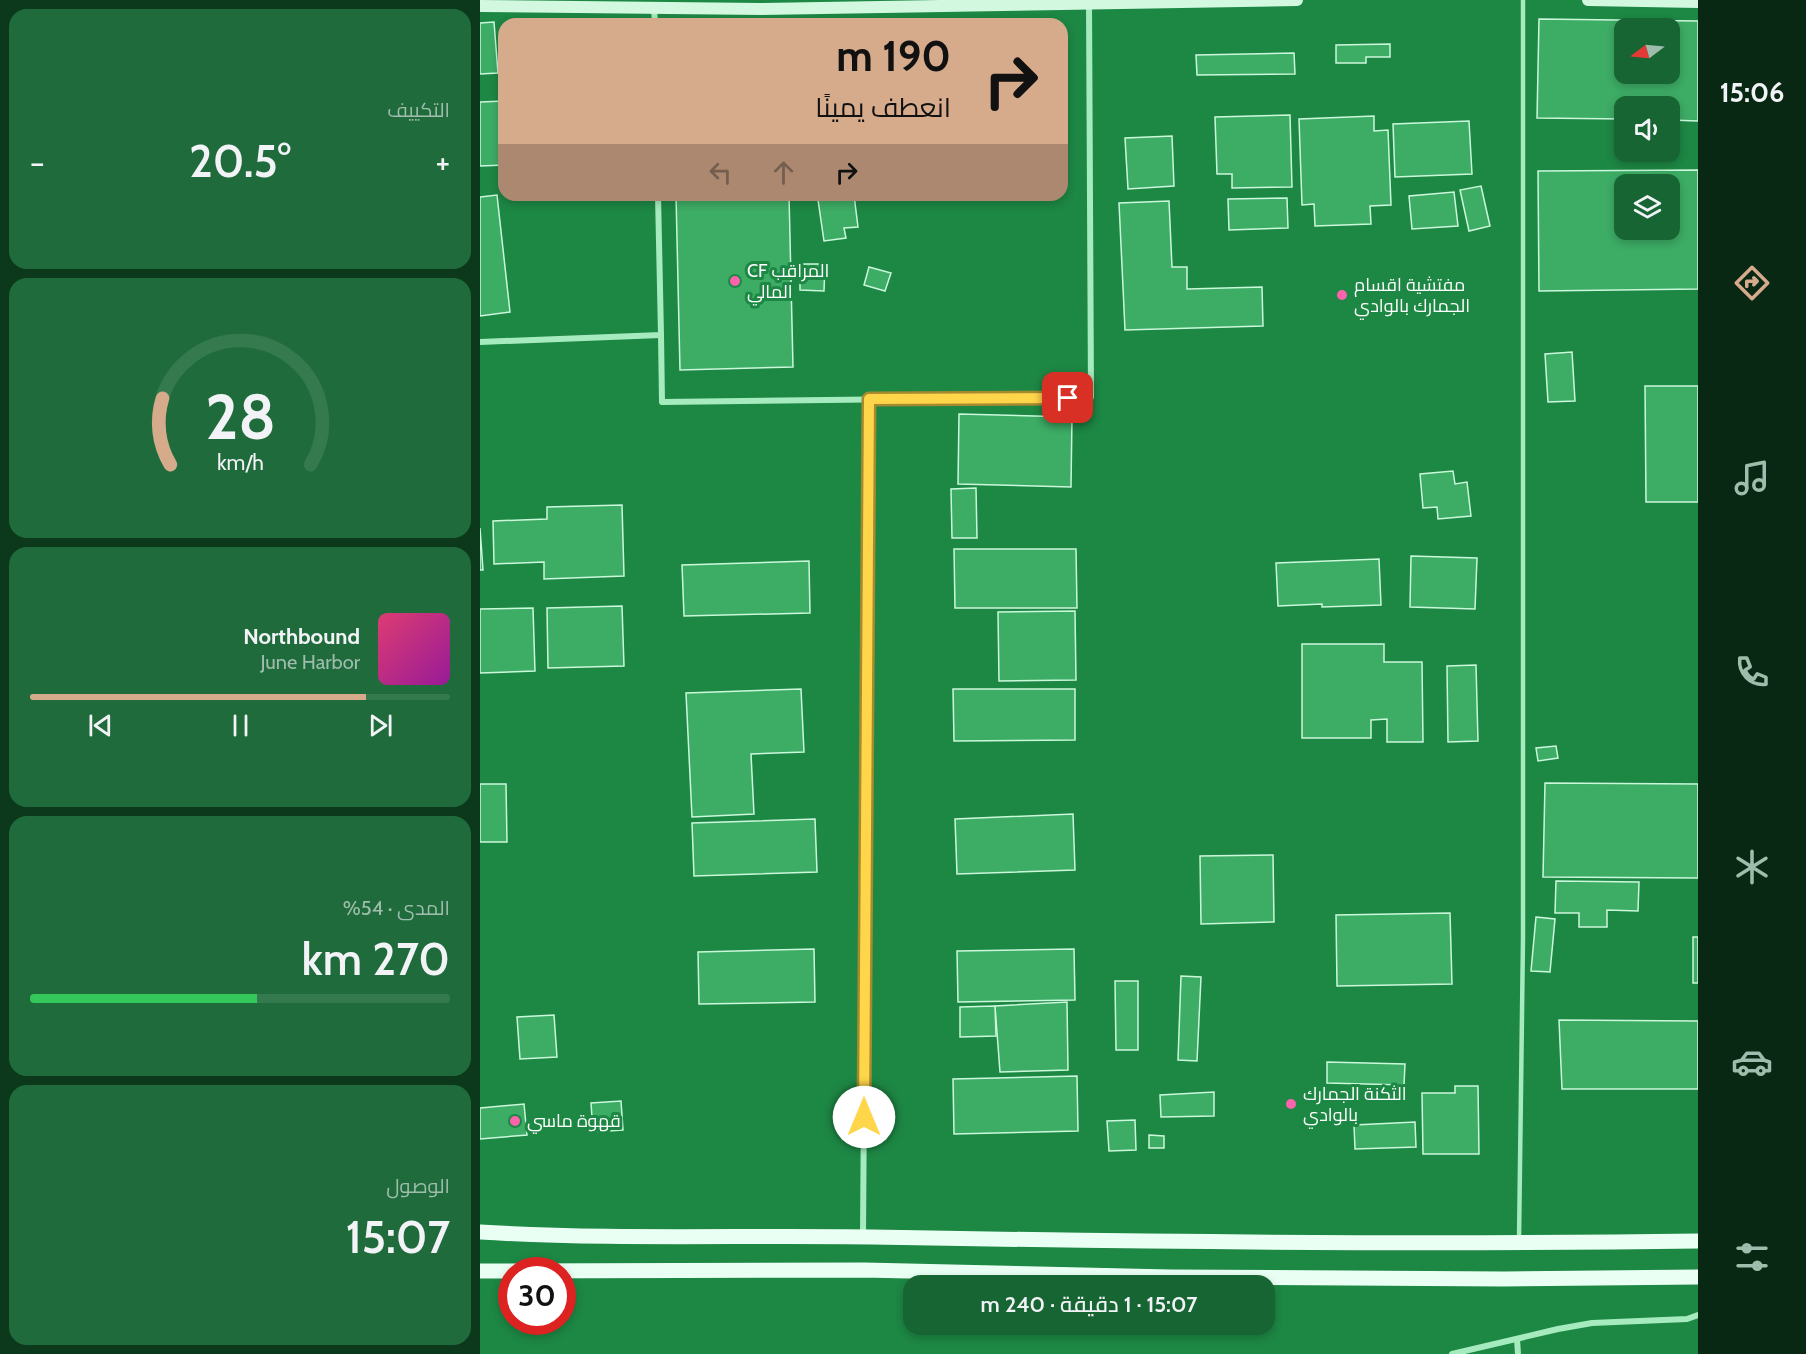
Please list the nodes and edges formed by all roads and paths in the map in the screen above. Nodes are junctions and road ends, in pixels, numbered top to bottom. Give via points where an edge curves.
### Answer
1 (1172, 0) edge
2 (1297, 0) edge
3 (1523, 0) edge
4 (1588, 0) edge
5 (1089, 2) junction
6 (1698, 2) edge
7 (761, 4) edge
8 (480, 6) edge
9 (654, 8) junction
10 (655, 18) edge
11 (658, 201) edge
12 (661, 335) junction
13 (480, 342) edge
14 (869, 399) junction
15 (480, 1232) edge
16 (863, 1237) junction
17 (1698, 1241) edge
18 (1518, 1244) junction
19 (480, 1271) edge
20 (1698, 1277) edge
21 (1698, 1315) edge
22 (1517, 1339) junction
23 (1452, 1354) edge
24 (1518, 1354) edge

1 - 2 street
1 - 5 street
3 - 18 lane via 1523,938
4 - 6 street
5 - 7 street
5 - 14 street via 1090,397
7 - 9 street
8 - 9 street
9 - 10 street
11 - 12 street
12 - 13 street
12 - 14 street via 662,402
14 - 16 street
15 - 16 main road via 708,1238
16 - 18 main road
17 - 18 main road
19 - 20 main road via 796,1269 1171,1277
21 - 22 street via 1687,1319 1592,1323
22 - 23 street
22 - 24 street

